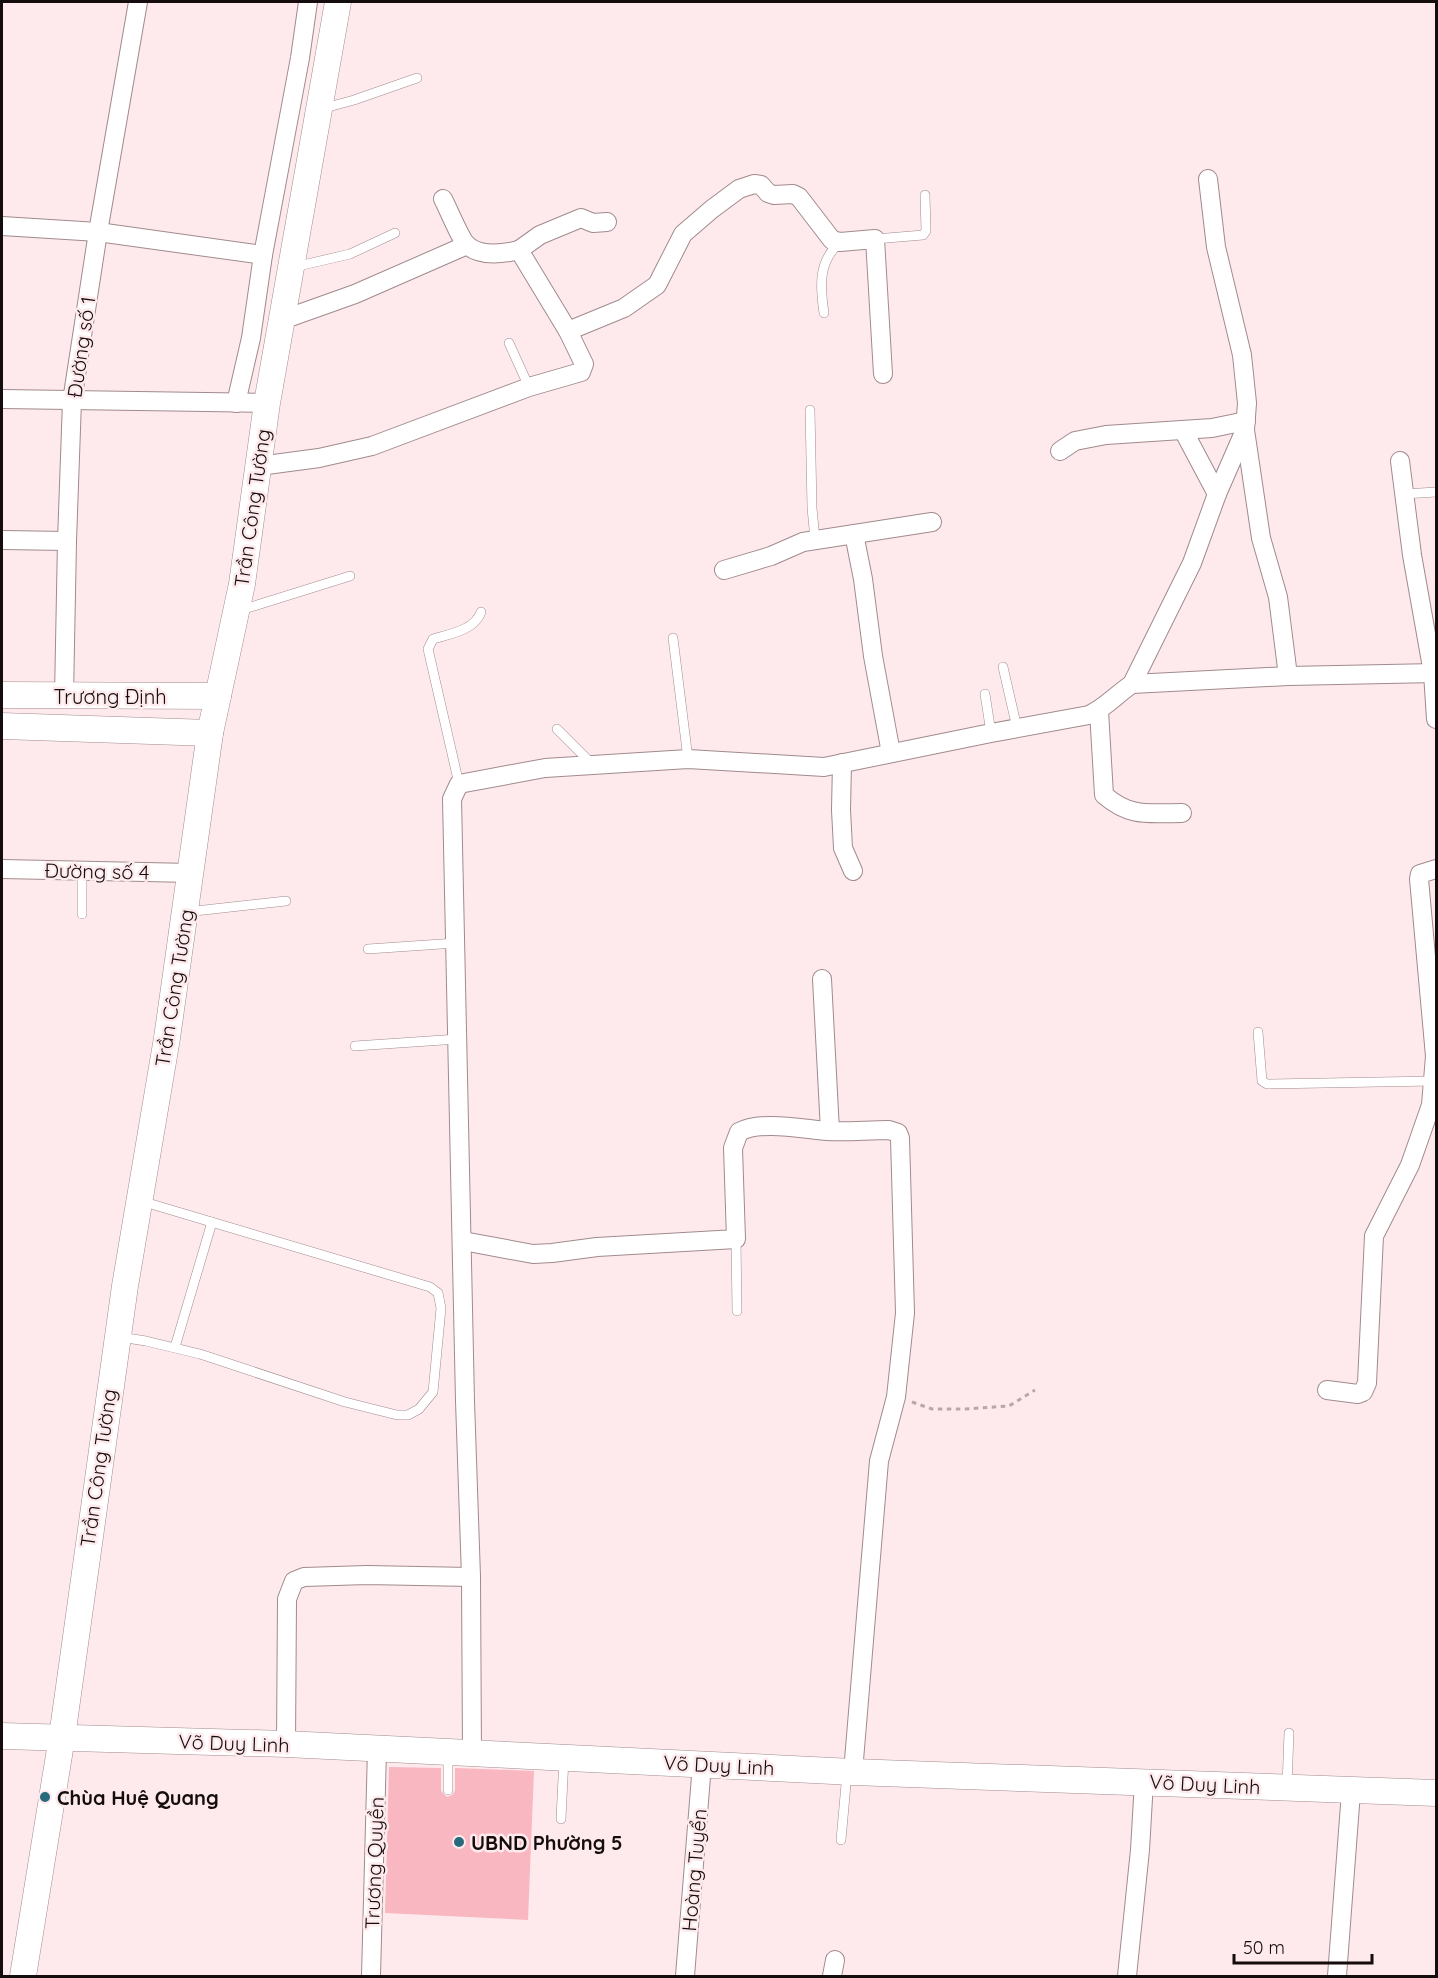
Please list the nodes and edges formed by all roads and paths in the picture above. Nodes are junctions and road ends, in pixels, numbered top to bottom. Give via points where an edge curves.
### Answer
1 (138, 2) edge
2 (308, 2) edge
3 (338, 2) edge
4 (417, 78) dead end
5 (319, 110) junction
6 (1208, 179) dead end
7 (925, 195) dead end
8 (443, 199) dead end
9 (607, 222) dead end
10 (2, 226) edge
11 (98, 232) junction
12 (395, 233) dead end
13 (875, 239) junction
14 (840, 242) junction
15 (467, 245) junction
16 (519, 250) junction
17 (263, 255) junction
18 (291, 268) junction
19 (824, 313) dead end
20 (282, 320) junction
21 (568, 331) junction
22 (509, 344) dead end
23 (883, 374) dead end
24 (528, 387) junction
25 (2, 399) edge
26 (72, 401) junction
27 (236, 403) junction
28 (267, 403) junction
29 (810, 410) dead end
30 (1245, 425) junction
31 (1183, 430) junction
32 (1060, 451) dead end
33 (1400, 460) dead end
34 (259, 466) junction
35 (1437, 492) edge
36 (1217, 494) junction
37 (1404, 494) junction
38 (933, 522) dead end
39 (854, 534) junction
40 (815, 539) junction
41 (2, 540) edge
42 (66, 541) junction
43 (724, 570) dead end
44 (350, 576) dead end
45 (236, 611) junction
46 (481, 612) dead end
47 (673, 638) dead end
48 (1003, 667) dead end
49 (1435, 673) edge
50 (1288, 676) junction
51 (1132, 684) junction
52 (985, 694) dead end
53 (2, 695) edge
54 (64, 696) junction
55 (218, 696) junction
56 (1099, 711) junction
57 (1437, 719) edge
58 (2, 726) edge
59 (1017, 728) junction
60 (557, 729) dead end
61 (210, 733) junction
62 (991, 733) junction
63 (891, 753) junction
64 (688, 759) junction
65 (843, 763) junction
66 (593, 765) junction
67 (459, 784) junction
68 (1182, 813) dead end
69 (2, 869) edge
70 (1437, 869) edge
71 (82, 871) junction
72 (853, 871) dead end
73 (192, 873) junction
74 (286, 900) dead end
75 (186, 912) junction
76 (82, 914) dead end
77 (456, 944) junction
78 (368, 949) dead end
79 (822, 979) dead end
80 (1258, 1032) dead end
81 (458, 1039) junction
82 (355, 1046) dead end
83 (1433, 1081) junction
84 (830, 1131) junction
85 (139, 1201) junction
86 (212, 1222) junction
87 (736, 1239) junction
88 (463, 1241) junction
89 (737, 1311) dead end
90 (117, 1336) junction
91 (175, 1347) junction
92 (1035, 1390) dead end
93 (1327, 1390) dead end
94 (896, 1397) junction
95 (471, 1577) junction
96 (1289, 1733) dead end
97 (2, 1736) edge
98 (62, 1737) junction
99 (286, 1744) junction
100 (377, 1749) junction
101 (460, 1753) junction
102 (564, 1758) junction
103 (702, 1764) junction
104 (850, 1772) junction
105 (1144, 1781) junction
106 (1287, 1788) junction
107 (448, 1790) dead end
108 (1351, 1792) junction
109 (1437, 1793) edge
110 (561, 1819) dead end
111 (841, 1840) dead end
112 (23, 1976) edge
113 (371, 1977) edge
114 (685, 1977) edge
115 (1127, 1977) edge
116 (1337, 1977) edge

1 - 11 street, Đường số 1
2 - 17 street, Trần Công Tường
3 - 5 main road, Trần Công Tường
4 - 5 lane
5 - 18 main road, Trần Công Tường
6 - 30 street via 1216,247 1242,355
7 - 13 lane via 923,236
8 - 15 street
9 - 16 street via 593,223 581,218 540,235
10 - 11 street
11 - 17 street
11 - 26 street, Đường số 1
12 - 18 lane via 350,254
13 - 14 street
13 - 23 street
14 - 19 lane via 823,266 820,290
14 - 21 street via 827,235 799,197 774,195 754,184 739,189 683,234 661,278 624,308
15 - 16 street via 486,254
15 - 20 street via 355,294
16 - 21 street
17 - 27 street, Trần Công Tường via 251,338
18 - 20 main road, Trần Công Tường
20 - 28 main road, Trần Công Tường
21 - 24 street via 584,364 581,372
22 - 24 lane
24 - 34 street via 372,446 319,459
25 - 26 street
26 - 27 street
26 - 42 street, Đường số 1
27 - 28 street
28 - 34 main road, Trần Công Tường
29 - 40 lane
30 - 31 street
30 - 36 street
30 - 50 street via 1261,538 1278,597
31 - 32 street via 1106,435 1075,441
31 - 36 street
33 - 37 street
34 - 45 main road, Trần Công Tường
35 - 37 lane
36 - 51 street via 1192,562
37 - 49 street
38 - 39 street
39 - 40 street
39 - 63 street
40 - 43 street
41 - 42 street
42 - 54 street, Đường số 1
44 - 45 lane
45 - 55 main road, Trần Công Tường
46 - 67 lane via 479,619 467,627 433,639 428,649
47 - 64 lane
48 - 59 lane
49 - 50 street
49 - 57 street
50 - 51 street
51 - 56 street
52 - 62 lane
53 - 54 main road, Trương Định
54 - 55 main road, Trương Định
55 - 61 main road, Trần Công Tường
56 - 59 street
56 - 68 street via 1104,795 1117,806 1136,813
58 - 61 main road, Trương Định
59 - 62 street
60 - 66 lane
61 - 73 main road, Trần Công Tường
62 - 63 street
63 - 65 street
64 - 65 street via 824,767
64 - 66 street
65 - 72 street via 843,848
66 - 67 street via 546,768
67 - 77 street via 452,799
69 - 71 street, Đường số 4
70 - 83 street via 1420,874 1419,879 1435,1045
71 - 73 street, Đường số 4
71 - 76 lane
73 - 75 main road, Trần Công Tường
74 - 75 lane
75 - 85 main road, Trần Công Tường
77 - 78 lane
77 - 81 street
79 - 84 street
80 - 83 lane via 1262,1081 1267,1084
81 - 82 lane
81 - 88 street
83 - 93 street via 1431,1105 1410,1165 1374,1236 1367,1383 1358,1394
84 - 87 street via 760,1126 739,1132 733,1148
84 - 94 street via 889,1130 900,1138 905,1313
85 - 86 lane
85 - 90 main road, Trần Công Tường
86 - 91 lane
86 - 91 lane via 430,1287 438,1293 441,1308 433,1392 419,1409 397,1415
87 - 88 street via 597,1247 552,1254
87 - 89 lane
88 - 95 street
90 - 91 lane
90 - 98 main road, Trần Công Tường
92 - 94 path via 1009,1406 965,1409 932,1409
94 - 104 street via 883,1441
95 - 99 street via 367,1575 304,1577 294,1581 287,1599
95 - 101 street
96 - 106 lane
97 - 98 main road, Võ Duy Linh
98 - 99 main road, Võ Duy Linh
98 - 112 main road, Trần Công Tường
99 - 100 main road, Võ Duy Linh
100 - 101 main road, Võ Duy Linh
100 - 113 street, Trương Quyền
101 - 102 main road, Võ Duy Linh
101 - 107 lane
102 - 103 main road, Võ Duy Linh
102 - 110 lane
103 - 104 main road, Võ Duy Linh
103 - 114 street, Hoàng Tuyển
104 - 105 main road, Võ Duy Linh
104 - 111 lane
105 - 106 main road, Võ Duy Linh
105 - 115 street
106 - 108 main road, Võ Duy Linh
108 - 109 main road, Võ Duy Linh
108 - 116 street

